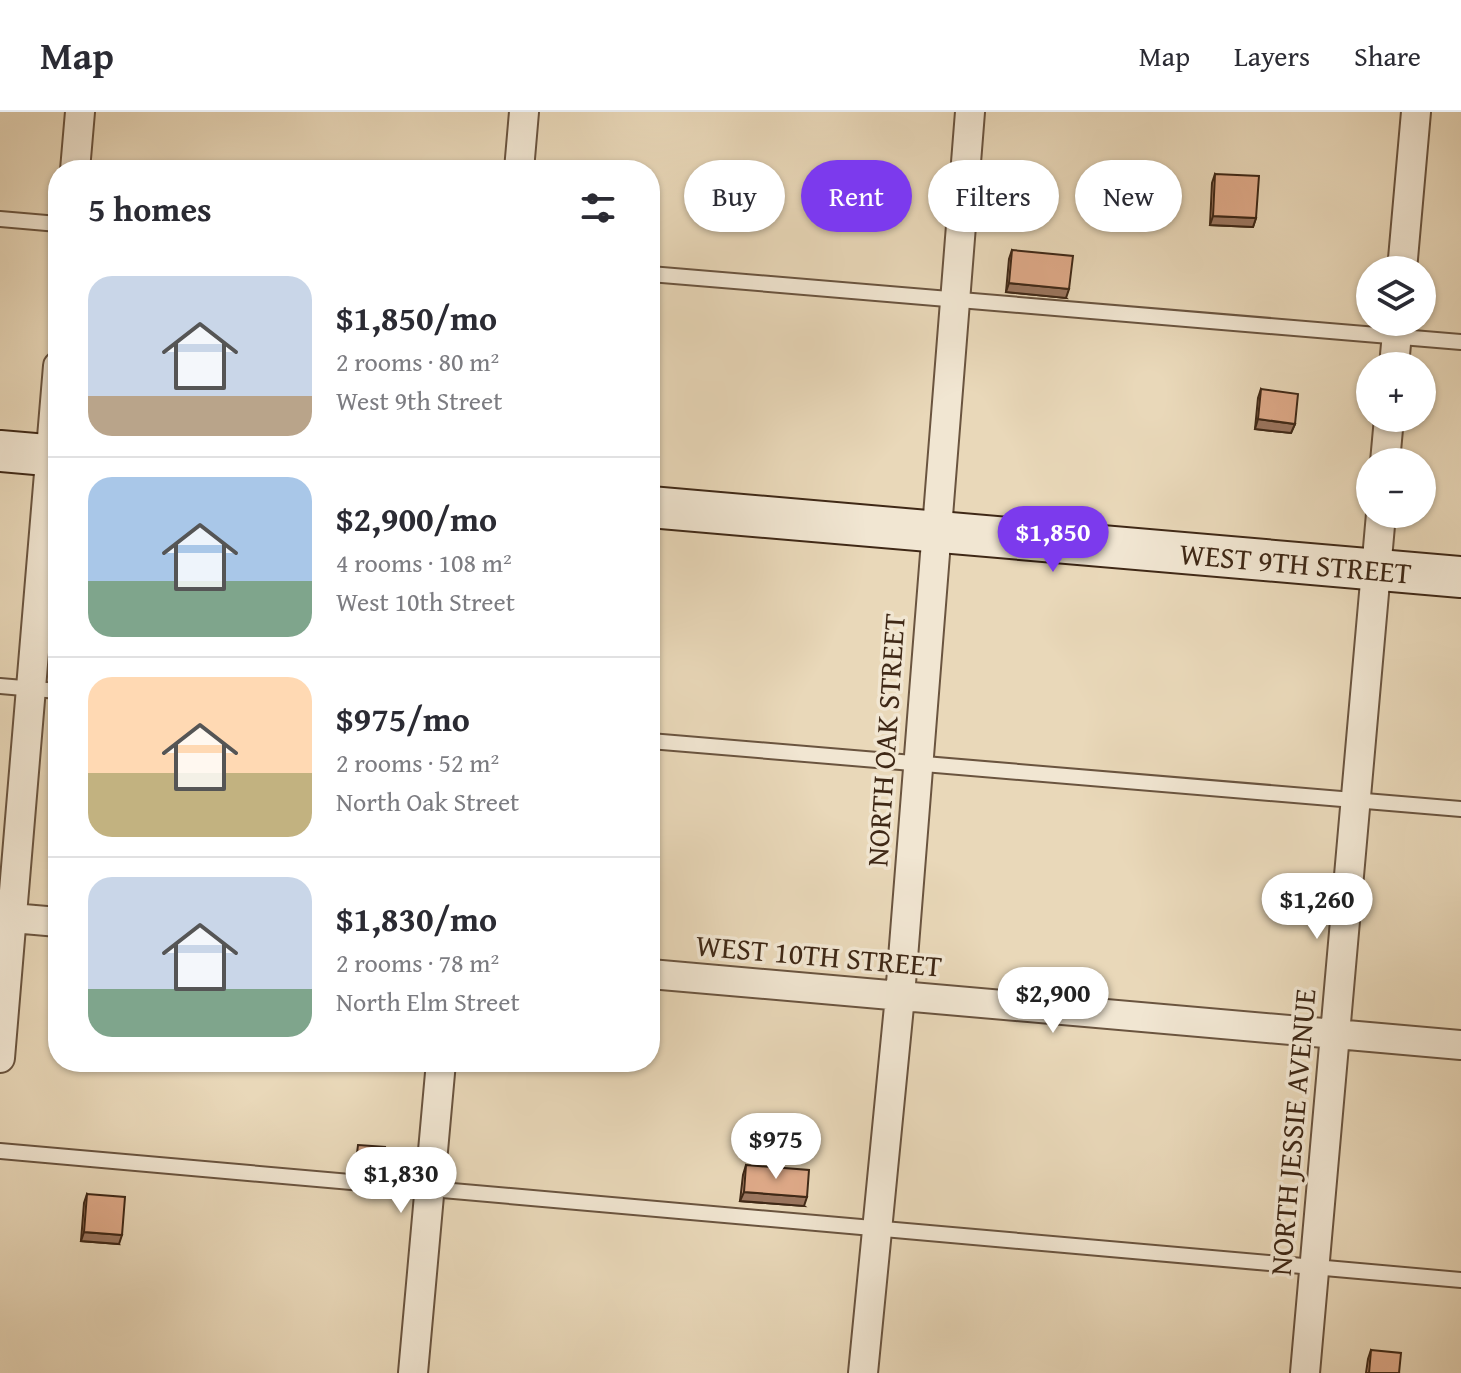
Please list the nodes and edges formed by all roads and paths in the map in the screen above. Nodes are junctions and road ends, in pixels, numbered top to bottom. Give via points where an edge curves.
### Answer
1 (80, 112) edge
2 (524, 112) edge
3 (970, 112) edge
4 (1416, 112) edge
5 (76, 160) edge
6 (520, 160) edge
7 (0, 219) edge
8 (48, 223) edge
9 (1403, 256) edge
10 (660, 275) edge
11 (955, 299) junction
12 (1356, 326) edge
13 (1431, 336) edge
14 (1461, 342) edge
15 (0, 451) edge
16 (48, 455) edge
17 (660, 508) edge
18 (48, 514) edge
19 (1380, 528) edge
20 (936, 532) junction
21 (1376, 570) junction
22 (1461, 577) edge
23 (0, 686) edge
24 (30, 689) junction
25 (48, 690) edge
26 (660, 742) edge
27 (917, 763) junction
28 (1356, 800) junction
29 (1461, 809) edge
30 (5, 918) edge
31 (48, 921) edge
32 (660, 975) edge
33 (900, 996) junction
34 (1335, 1034) junction
35 (1461, 1045) edge
36 (0, 1058) edge
37 (440, 1072) edge
38 (0, 1151) edge
39 (430, 1189) junction
40 (876, 1229) junction
41 (1314, 1268) junction
42 (1461, 1280) edge
43 (413, 1373) edge
44 (863, 1373) edge
45 (1305, 1373) edge

1 - 5 street
2 - 6 street
3 - 11 street, NORTH OAK STREET
4 - 9 street
7 - 8 lane
10 - 11 lane
11 - 12 lane
11 - 20 street, NORTH OAK STREET
13 - 14 lane
15 - 16 street
17 - 20 street, WEST 9TH STREET
18 - 24 street
19 - 21 street, NORTH JESSIE AVENUE
20 - 21 street, WEST 9TH STREET
20 - 27 street, NORTH OAK STREET
21 - 22 street, WEST 9TH STREET
21 - 28 street, NORTH JESSIE AVENUE
23 - 24 lane
24 - 25 lane
24 - 30 street
26 - 27 lane
27 - 28 lane
27 - 33 street, NORTH OAK STREET
28 - 29 lane
28 - 34 street, NORTH JESSIE AVENUE
30 - 31 street
30 - 36 street
32 - 33 street, WEST 10TH STREET
33 - 34 street, WEST 10TH STREET
33 - 40 street, NORTH OAK STREET
34 - 35 street, WEST 10TH STREET
34 - 41 street, NORTH JESSIE AVENUE
37 - 39 street
38 - 39 lane
39 - 40 lane
39 - 43 street
40 - 41 lane
40 - 44 street, NORTH OAK STREET
41 - 42 lane
41 - 45 street, NORTH JESSIE AVENUE

